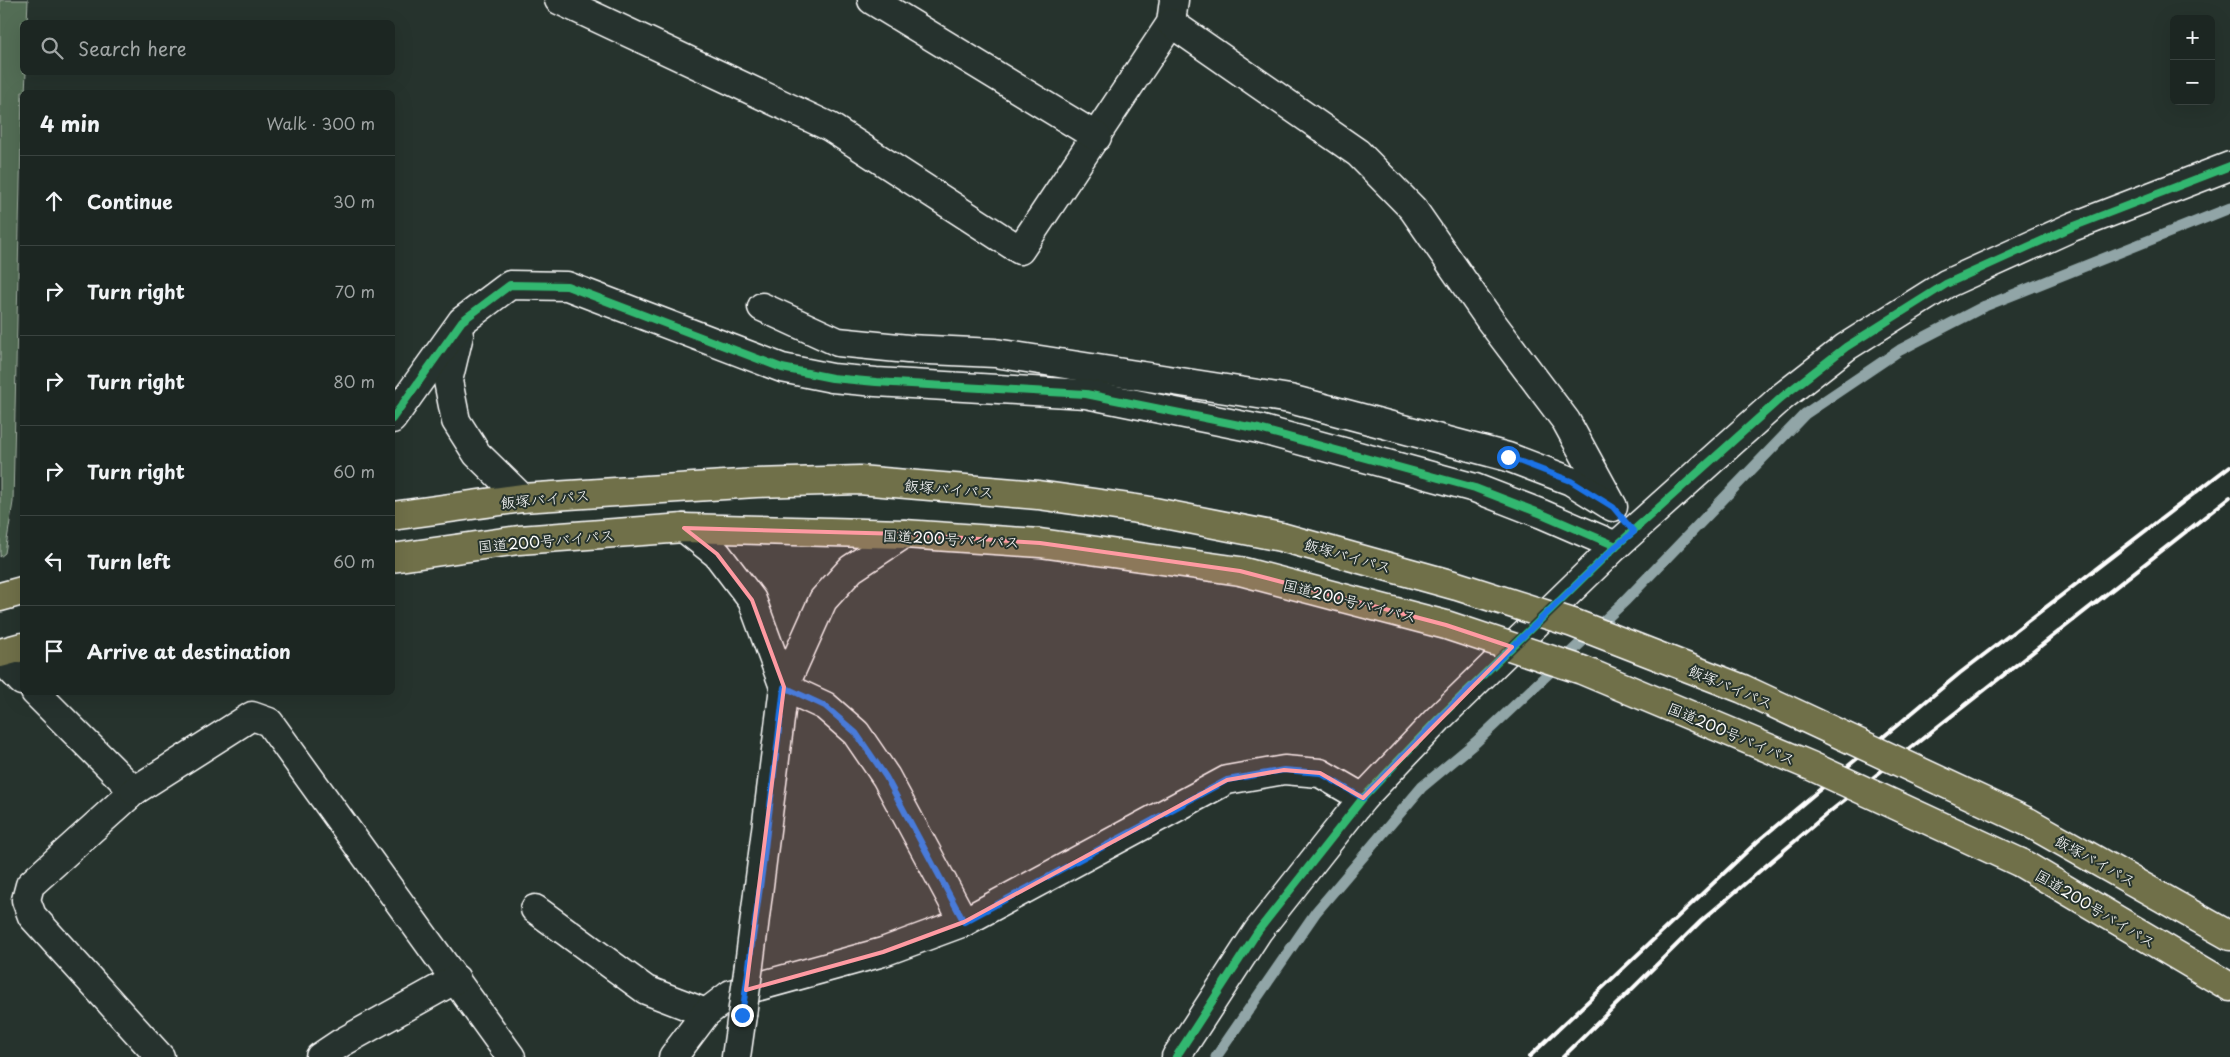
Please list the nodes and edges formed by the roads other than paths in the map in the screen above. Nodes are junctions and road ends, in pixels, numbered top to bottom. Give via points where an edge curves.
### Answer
1 (560, 0) edge
2 (872, 0) edge
3 (1173, 11) edge
4 (1097, 137) junction
5 (2230, 166) edge
6 (762, 307) dead end
7 (462, 321) junction
8 (395, 416) edge
9 (522, 498) junction
10 (1613, 507) junction
11 (395, 516) edge
12 (684, 528) junction
13 (904, 534) junction
14 (1625, 539) junction
15 (395, 558) edge
16 (20, 592) edge
17 (0, 597) edge
18 (20, 648) edge
19 (0, 654) edge
20 (0, 658) edge
21 (20, 678) edge
22 (784, 687) junction
23 (38, 695) edge
24 (134, 791) junction
25 (1363, 798) junction
26 (535, 909) dead end
27 (964, 922) junction
28 (2230, 936) edge
29 (456, 979) junction
30 (2230, 987) edge
31 (706, 1013) junction
32 (160, 1057) edge
33 (320, 1057) edge
34 (511, 1057) edge
35 (673, 1057) edge
36 (736, 1057) edge
37 (1176, 1057) edge

1 - 4 street via 830,127 1020,250
2 - 4 street
3 - 4 street
3 - 10 street via 1358,153 1413,209 1490,320 1566,421
5 - 14 street via 2072,227 1938,290 1846,347 1782,397
6 - 10 street via 838,342 995,353 1290,399 1508,457 1571,481
7 - 8 street
7 - 9 street via 448,381 456,421 477,454
7 - 14 street via 510,285 567,286 782,368 832,378 876,382 1086,394 1259,429 1475,488 1542,514
9 - 11 highway, 飯塚バイパス
9 - 28 highway, 飯塚バイパス, bridge via 859,480 1038,495 1144,510 1282,537 1457,586 1573,623 1743,689 2028,822
10 - 14 street
12 - 13 highway, 国道200号バイパス
12 - 15 highway, 国道200号バイパス via 518,540
12 - 22 street via 718,554 752,600
13 - 22 street via 851,568 823,600
13 - 30 highway, 国道200号バイパス, bridge via 1040,543 1240,571 1446,624 1582,670 1811,766 2021,864
14 - 25 street via 1438,719
16 - 17 highway
18 - 19 highway
20 - 21 street
22 - 27 street via 825,706 856,733 886,777
22 - 36 street, bridge
23 - 24 street
24 - 29 street via 252,716 269,722
24 - 32 street via 30,885 26,900 32,916
25 - 27 street via 1320,773 1284,770 1227,780
25 - 37 street via 1258,931
26 - 31 street via 646,990
27 - 31 street via 883,952 731,994
29 - 33 street
29 - 34 street
31 - 35 street

